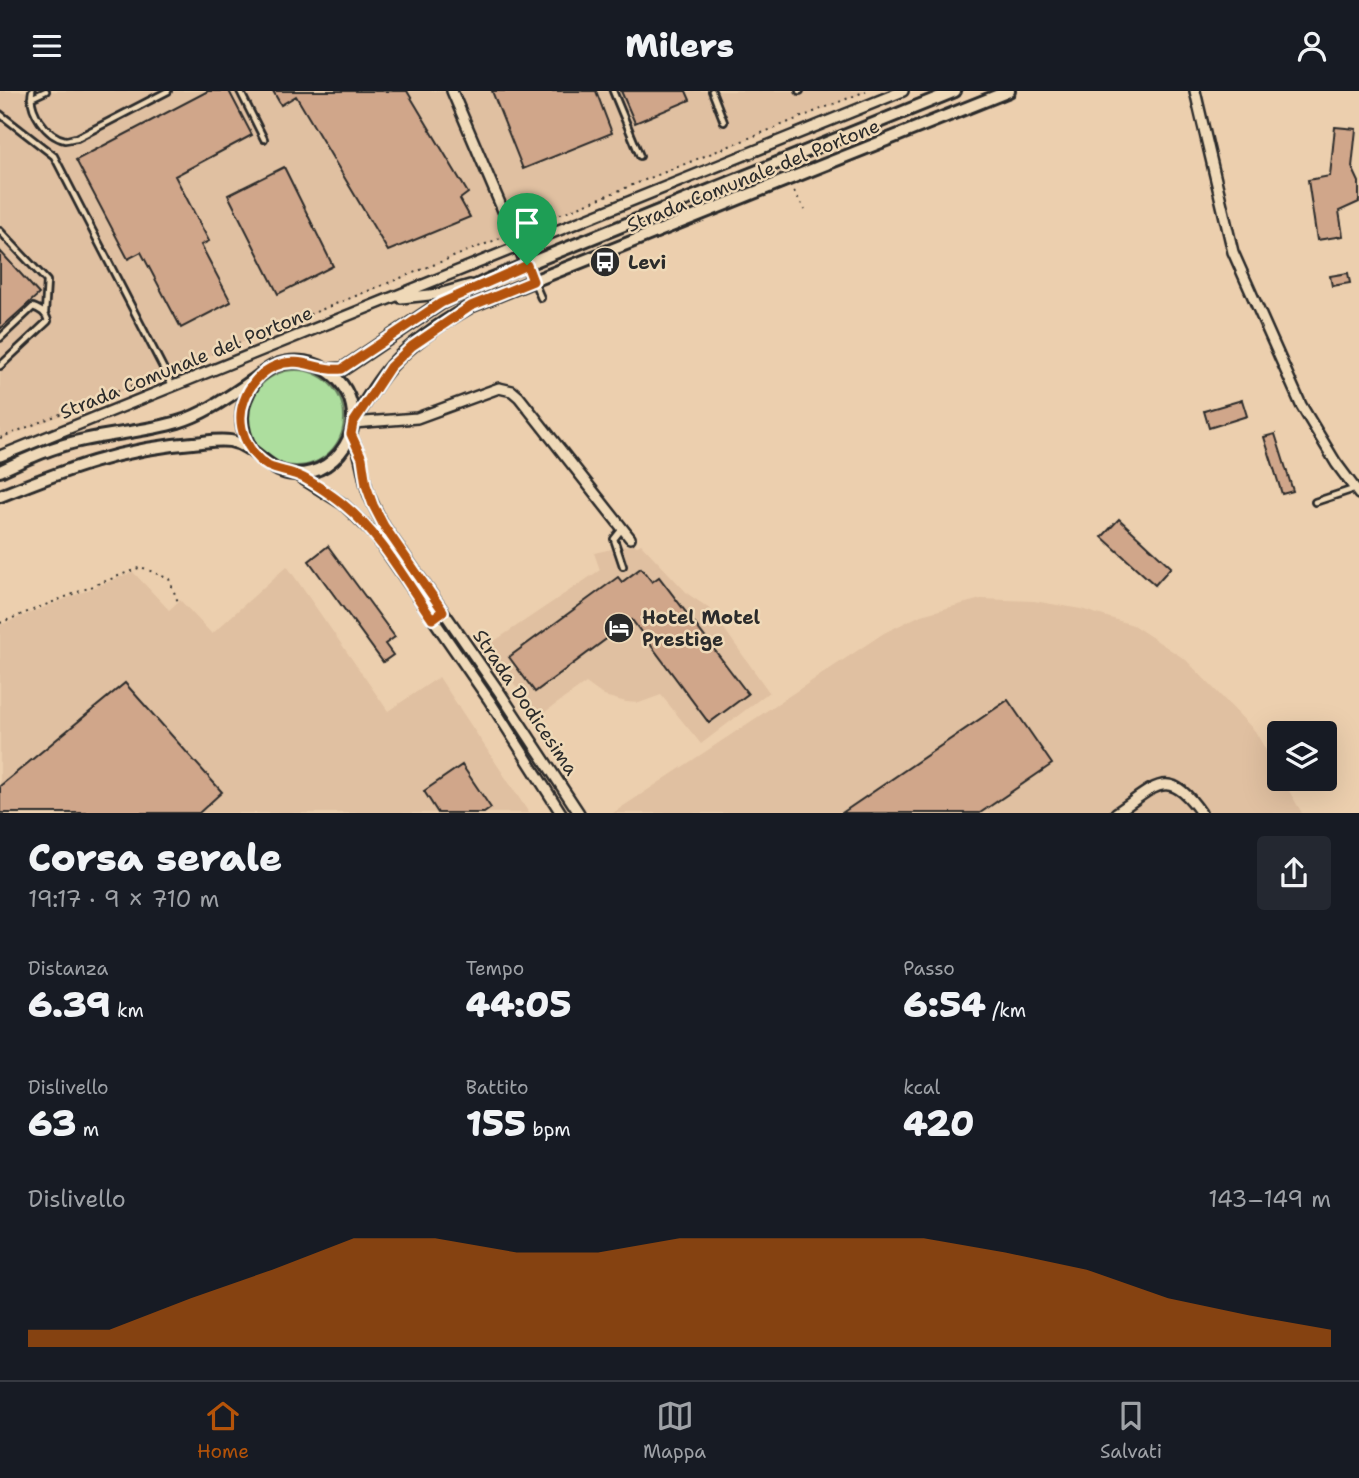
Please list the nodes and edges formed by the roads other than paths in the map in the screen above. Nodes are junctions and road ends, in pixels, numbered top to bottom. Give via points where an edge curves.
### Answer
1 (32, 91) edge
2 (46, 91) edge
3 (168, 91) edge
4 (240, 91) edge
5 (452, 91) edge
6 (613, 91) edge
7 (712, 91) edge
8 (903, 91) edge
9 (955, 91) edge
10 (1009, 91) edge
11 (1195, 91) edge
12 (30, 99) junction
13 (0, 114) edge
14 (724, 122) dead end
15 (264, 139) dead end
16 (640, 156) dead end
17 (0, 231) edge
18 (520, 247) junction
19 (527, 265) junction
20 (488, 280) junction
21 (533, 281) junction
22 (541, 298) dead end
23 (385, 300) junction
24 (44, 314) junction
25 (0, 338) edge
26 (0, 366) edge
27 (327, 370) junction
28 (258, 377) junction
29 (173, 387) junction
30 (352, 428) junction
31 (252, 451) junction
32 (0, 456) edge
33 (0, 471) edge
34 (295, 474) junction
35 (1357, 492) edge
36 (0, 496) edge
37 (1315, 502) dead end
38 (623, 528) junction
39 (630, 538) dead end
40 (623, 566) dead end
41 (443, 611) junction
42 (432, 619) junction
43 (561, 813) edge
44 (579, 813) edge
45 (1116, 813) edge
46 (1200, 813) edge

1 - 12 lane
2 - 12 lane
3 - 12 lane via 77,138 65,139 39,120
4 - 15 lane
5 - 18 street
6 - 16 lane
7 - 14 lane
8 - 18 street, Strada Comunale del Portone
9 - 19 street, Strada Comunale del Portone
10 - 21 street, Strada Comunale del Portone
11 - 35 street via 1233,252 1301,405
13 - 29 lane via 54,156
17 - 24 lane via 47,281
18 - 19 street
18 - 23 street, Strada Comunale del Portone
19 - 20 street, Strada Comunale del Portone
19 - 21 street
20 - 23 street, Strada Comunale del Portone via 439,294
20 - 27 street, Strada Comunale del Portone via 441,303 342,369
21 - 22 lane
21 - 30 street, Strada Comunale del Portone via 471,306 412,346 390,367
23 - 29 street, Strada Comunale del Portone
24 - 25 lane via 33,307
24 - 26 lane via 48,321
27 - 28 street, Strada Comunale del Portone via 308,362 291,362
27 - 30 street via 347,391
28 - 31 street via 242,404 244,437
28 - 33 street, Strada Comunale del Portone via 182,421 58,446
29 - 32 street, Strada Comunale del Portone
30 - 34 street, Strada Comunale del Portone via 334,460 311,472
30 - 38 street via 416,418 506,388 519,397
30 - 41 street, Strada Dodicesima via 373,505
31 - 34 street via 267,465
31 - 36 street via 226,441 130,451
34 - 42 street, Strada Dodicesima via 343,504 375,535
35 - 37 lane
38 - 39 street
38 - 40 lane via 614,539
41 - 42 street
41 - 44 street, Strada Dodicesima
42 - 43 street, Strada Dodicesima
45 - 46 street via 1163,783 1183,791

